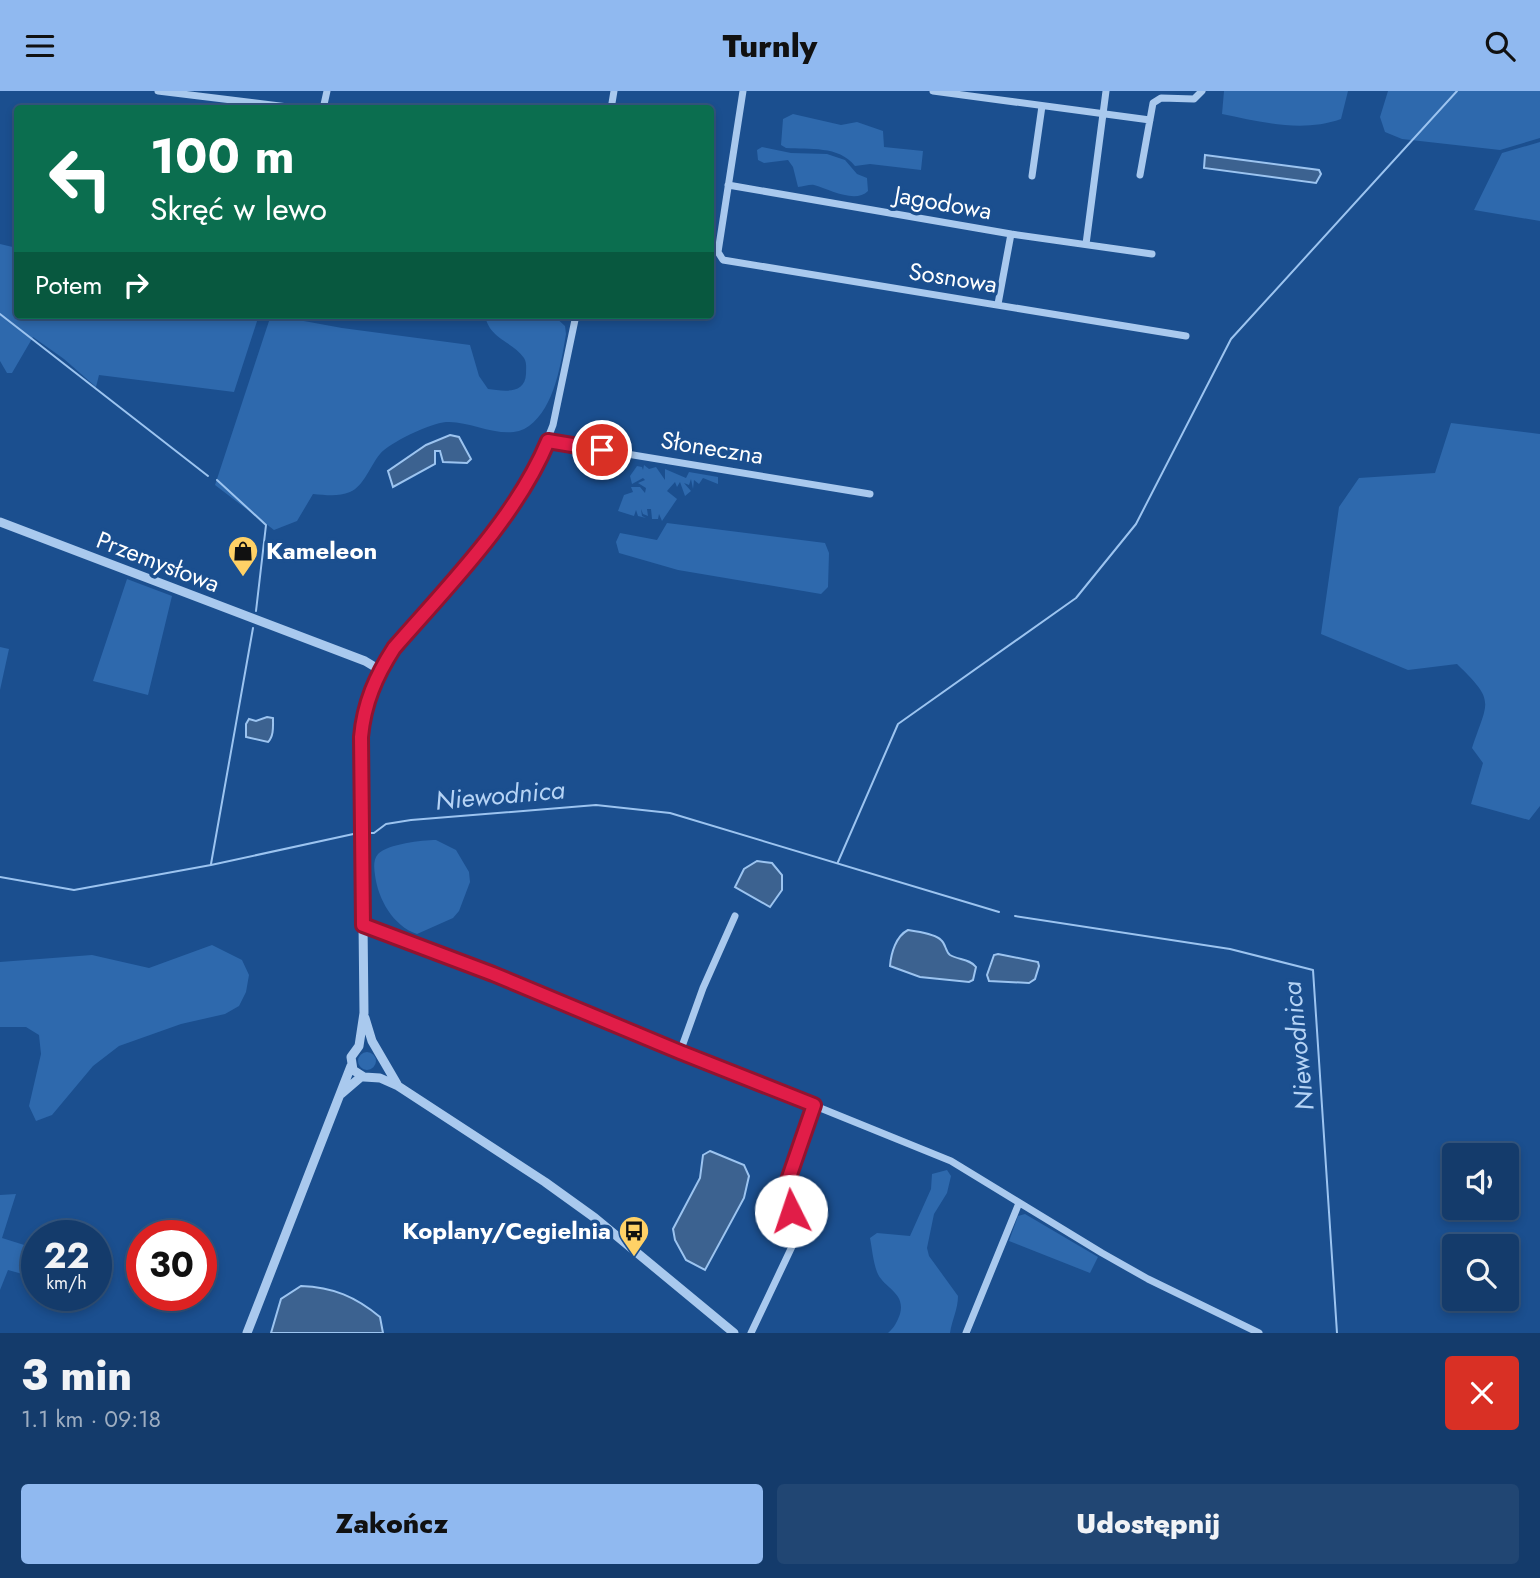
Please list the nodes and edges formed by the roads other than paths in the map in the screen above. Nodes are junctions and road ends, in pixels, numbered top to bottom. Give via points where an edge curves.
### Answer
1 (158, 91) edge
2 (743, 91) edge
3 (933, 91) edge
4 (1003, 91) edge
5 (1106, 91) edge
6 (1202, 91) edge
7 (1002, 101) junction
8 (272, 105) edge
9 (1042, 106) junction
10 (1102, 114) junction
11 (1150, 120) junction
12 (1140, 175) dead end
13 (1032, 176) dead end
14 (728, 185) junction
15 (1011, 234) junction
16 (1086, 244) junction
17 (1152, 254) dead end
18 (998, 304) junction
19 (575, 319) edge
20 (1186, 336) dead end
21 (548, 441) junction
22 (870, 494) dead end
23 (0, 522) edge
24 (380, 670) junction
25 (735, 916) dead end
26 (363, 925) junction
27 (364, 1013) junction
28 (359, 1046) junction
29 (378, 1049) junction
30 (680, 1052) junction
31 (383, 1061) junction
32 (351, 1066) junction
33 (366, 1076) junction
34 (398, 1086) junction
35 (338, 1098) junction
36 (814, 1105) junction
37 (1019, 1203) junction
38 (247, 1333) edge
39 (734, 1333) edge
40 (751, 1333) edge
41 (966, 1333) edge
42 (1259, 1333) edge

1 - 8 street
2 - 14 street
3 - 7 street
4 - 7 street
5 - 10 street
6 - 11 street via 1194,99 1158,99
7 - 9 street
9 - 10 street
9 - 13 street
10 - 11 street
10 - 16 street
11 - 12 street
14 - 15 street, Jagodowa
14 - 18 street, Sosnowa via 718,252 723,260
15 - 16 street, Jagodowa
15 - 18 street
16 - 17 street, Jagodowa
18 - 20 street, Sosnowa
19 - 21 street
21 - 22 street, Słoneczna
21 - 24 street via 510,509
23 - 24 street, Przemysłowa
24 - 26 street via 363,721
25 - 30 street
26 - 27 street
26 - 30 street
27 - 28 street
27 - 29 street
28 - 29 street
28 - 32 street
29 - 31 street
30 - 36 street
31 - 33 street via 381,1068
31 - 34 street
32 - 33 street
32 - 35 street
33 - 34 street
33 - 35 street
34 - 39 street via 595,1218
35 - 38 street
36 - 37 street via 951,1161
36 - 40 street via 786,1186 797,1236
37 - 41 street
37 - 42 street via 1148,1279

